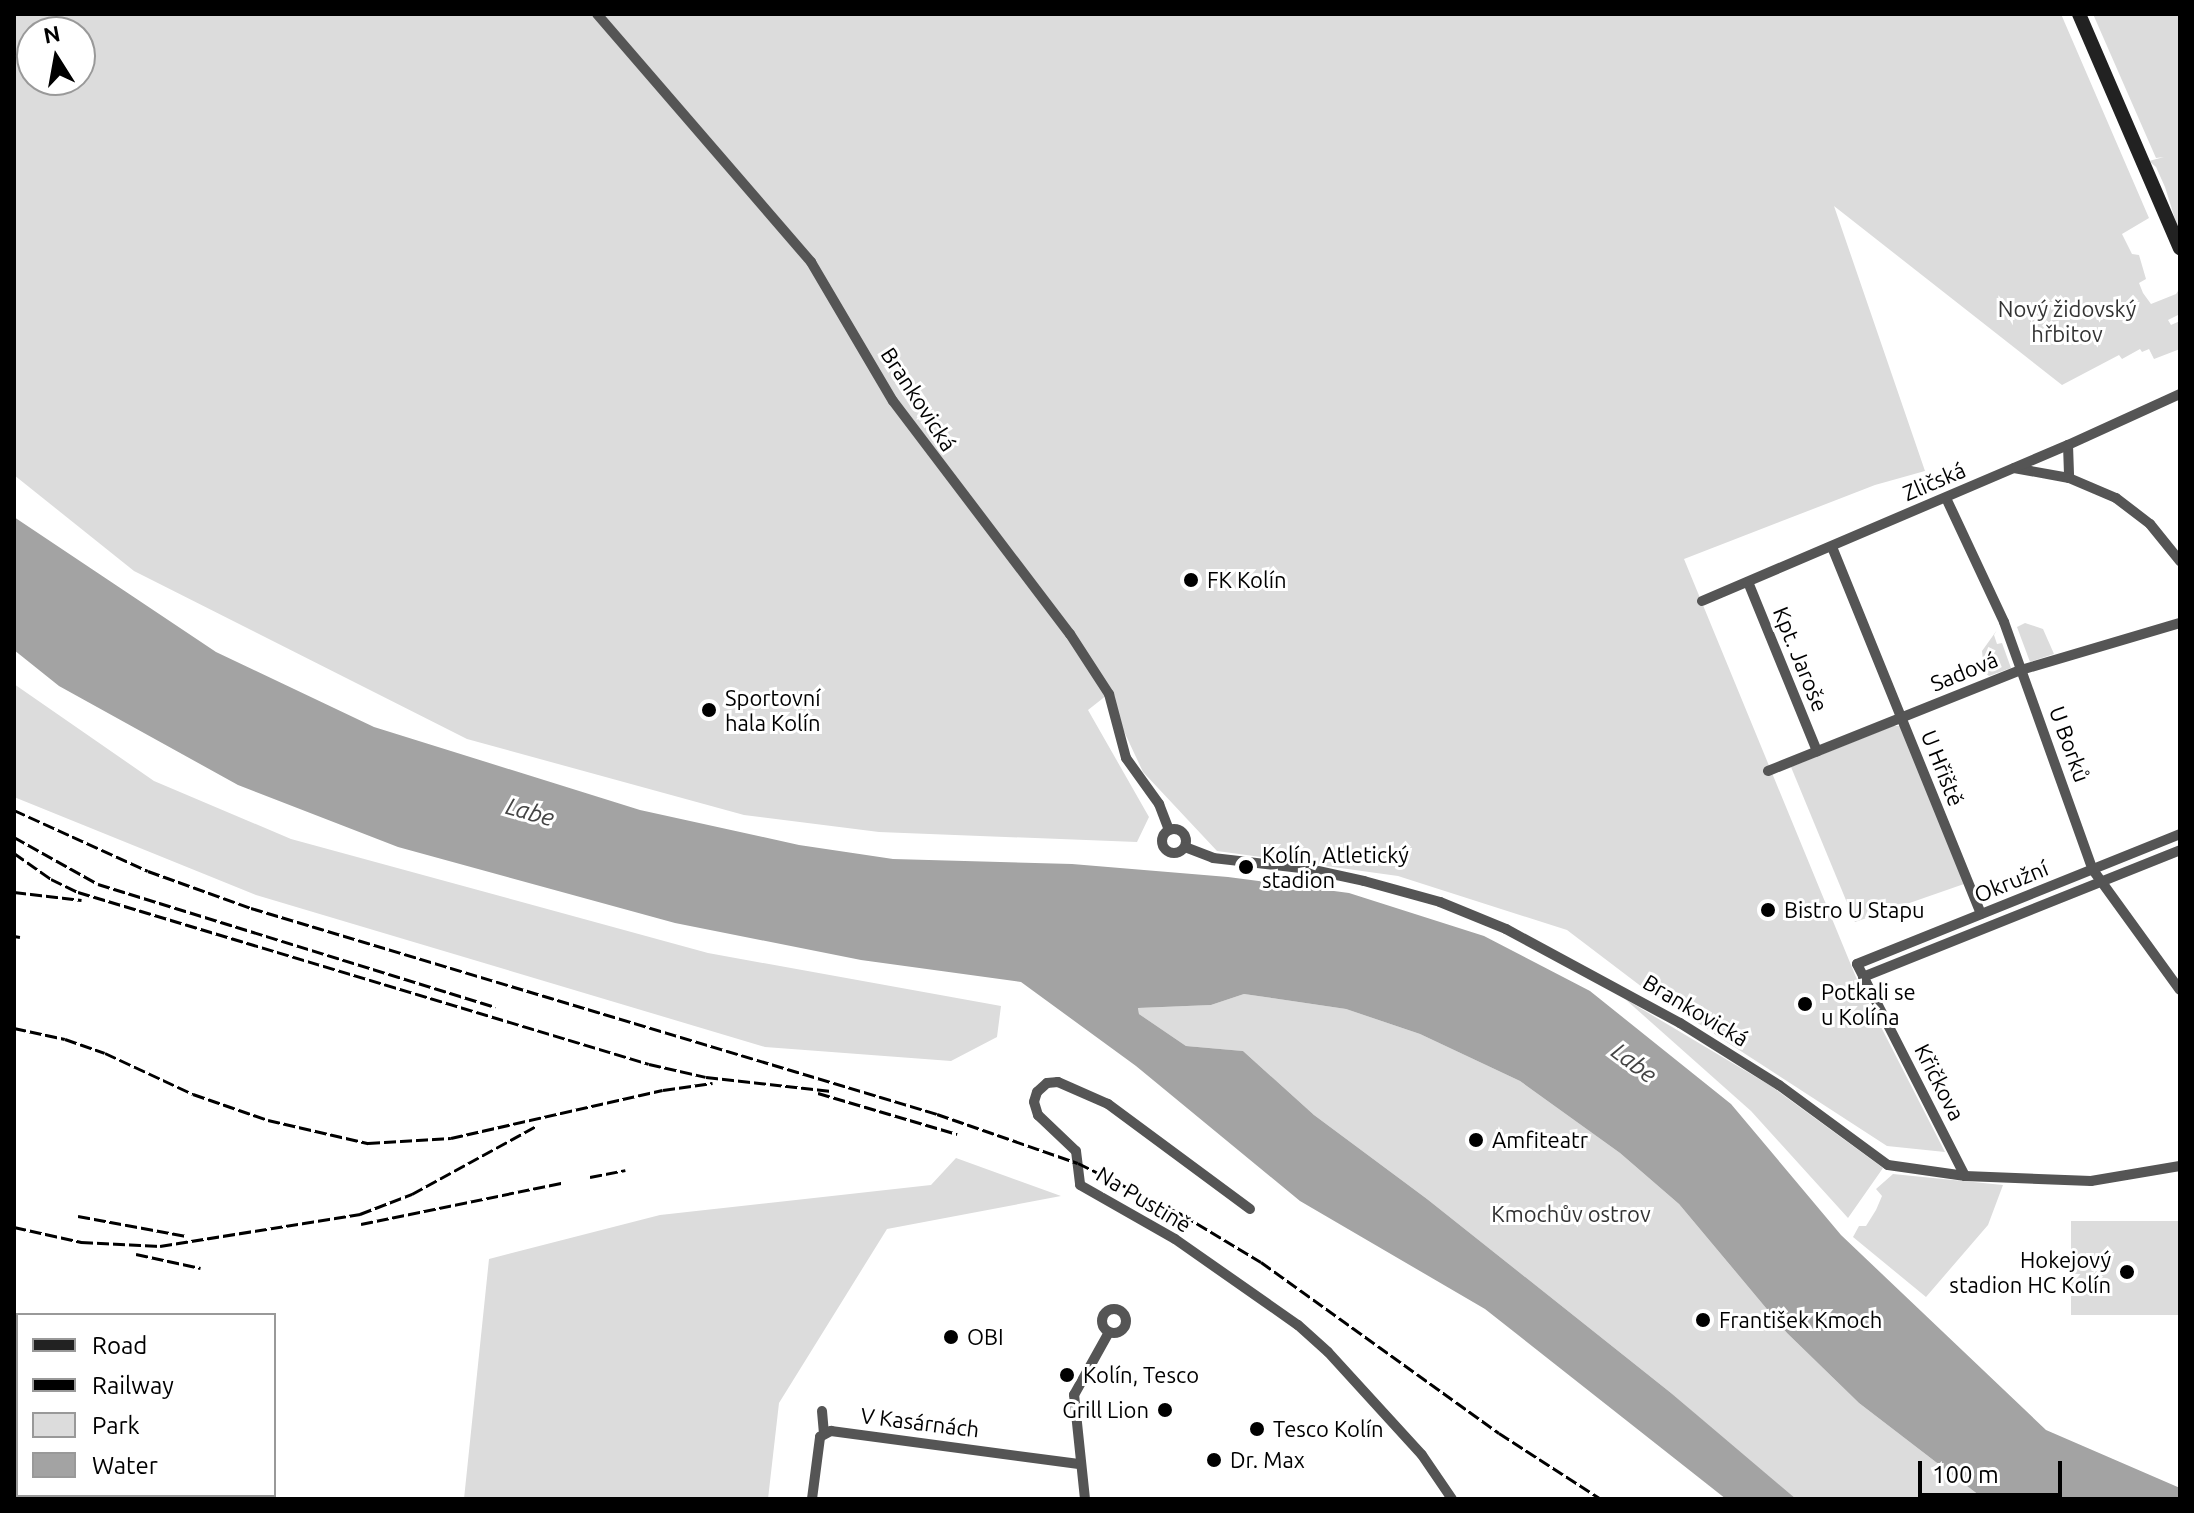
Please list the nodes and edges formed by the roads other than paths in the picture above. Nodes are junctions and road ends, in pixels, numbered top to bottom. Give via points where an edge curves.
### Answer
1 (597, 14) edge
2 (2079, 14) edge
3 (2180, 248) edge
4 (2180, 394) edge
5 (2068, 445) junction
6 (2014, 468) junction
7 (2069, 478) junction
8 (1946, 498) junction
9 (1832, 547) junction
10 (2180, 561) edge
11 (1748, 582) junction
12 (1702, 601) dead end
13 (2180, 623) edge
14 (2021, 670) junction
15 (1901, 718) junction
16 (1817, 751) junction
17 (1768, 771) dead end
18 (1169, 830) junction
19 (2180, 834) edge
20 (1185, 847) junction
21 (2180, 850) edge
22 (2093, 870) junction
23 (2102, 881) junction
24 (1981, 914) junction
25 (1857, 964) joint
26 (1863, 977) junction
27 (2180, 990) edge
28 (2180, 1166) edge
29 (1965, 1176) junction
30 (1250, 1209) dead end
31 (1109, 1332) dead end
32 (822, 1411) dead end
33 (824, 1433) junction
34 (1079, 1464) junction
35 (812, 1499) edge
36 (1085, 1499) edge
37 (1452, 1499) edge

1 - 18 street, Brankovická via 811,262 893,401 1109,694 1126,758 1159,804
2 - 3 street
4 - 5 street, Zličská
5 - 6 street, Zličská
5 - 7 street
6 - 7 street
6 - 8 street, Zličská
7 - 10 street via 2138,513
8 - 9 street, Zličská
8 - 14 street, U Borků
9 - 11 street, Zličská
9 - 15 street, U Hřiště
11 - 12 street, Zličská
11 - 16 street, Kpt. Jaroše
13 - 14 street, Sadová
14 - 15 street, Sadová
14 - 22 street, U Borků
15 - 16 street, Sadová
15 - 24 street, U Hřiště
16 - 17 street, Sadová
18 - 20 street, Brankovická via 1184,834
18 - 20 street, Brankovická via 1162,839 1165,850 1177,854
19 - 22 street, Okružní
20 - 29 street, Brankovická via 1213,858 1364,881 1440,902 1506,929 1694,1031 1888,1165
21 - 23 street, Okružní
22 - 23 street, U Borků
22 - 24 street, Okružní
23 - 26 street, Okružní
23 - 27 street, U Borků
24 - 25 street, Okružní
25 - 26 street, Křičkova
26 - 29 street, Křičkova
28 - 29 street, Brankovická via 2091,1181
30 - 37 street, Na Pustině via 1108,1104 1058,1082 1037,1092 1038,1115 1076,1151 1077,1179 1083,1188 1175,1239 1298,1325 1422,1455
31 - 34 street via 1074,1395
32 - 33 street
33 - 34 street, V Kasárnách
33 - 35 street
34 - 36 street

